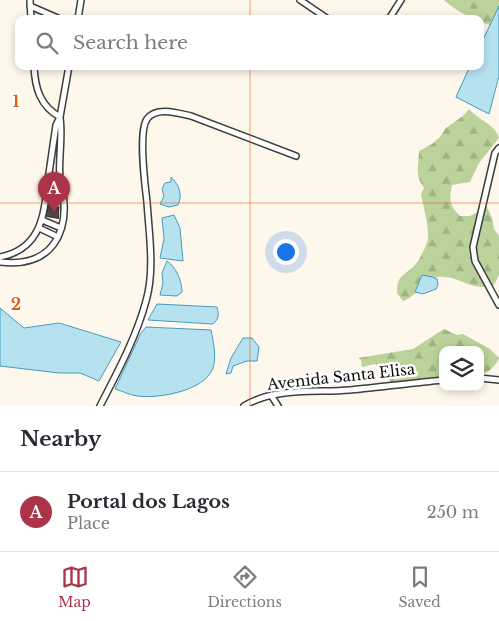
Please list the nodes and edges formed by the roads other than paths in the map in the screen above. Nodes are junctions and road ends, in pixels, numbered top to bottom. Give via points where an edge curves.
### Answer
1 (81, 0) edge
2 (300, 0) edge
3 (400, 0) edge
4 (30, 3) edge
5 (52, 15) edge
6 (79, 15) edge
7 (322, 15) edge
8 (391, 15) edge
9 (34, 70) edge
10 (68, 70) edge
11 (60, 117) junction
12 (499, 148) edge
13 (296, 156) dead end
14 (60, 179) junction
15 (48, 180) junction
16 (62, 187) junction
17 (47, 188) junction
18 (42, 220) junction
19 (39, 228) junction
20 (61, 228) junction
21 (58, 237) junction
22 (0, 258) edge
23 (0, 262) edge
24 (499, 305) edge
25 (484, 378) edge
26 (439, 380) edge
27 (499, 380) edge
28 (270, 395) junction
29 (100, 406) edge
30 (244, 406) edge
31 (278, 406) edge

1 - 6 street
2 - 7 street
3 - 8 street
4 - 5 street
9 - 11 street via 34,82 40,98 50,111
10 - 11 street
11 - 14 street
11 - 15 street
12 - 24 street via 495,153 473,247 475,261
13 - 29 street via 191,116 165,112 148,118 144,124 143,149 150,248 148,292 125,356
14 - 15 street
14 - 16 street
15 - 17 street
16 - 17 street via 56,193
16 - 20 street via 65,206
17 - 18 street
18 - 19 street
18 - 20 street
19 - 21 street
19 - 22 street via 24,247
20 - 21 street
21 - 23 street via 48,251 36,259
25 - 27 street
26 - 28 street, Avenida Santa Elisa
28 - 30 street, Avenida Santa Elisa
28 - 31 street

